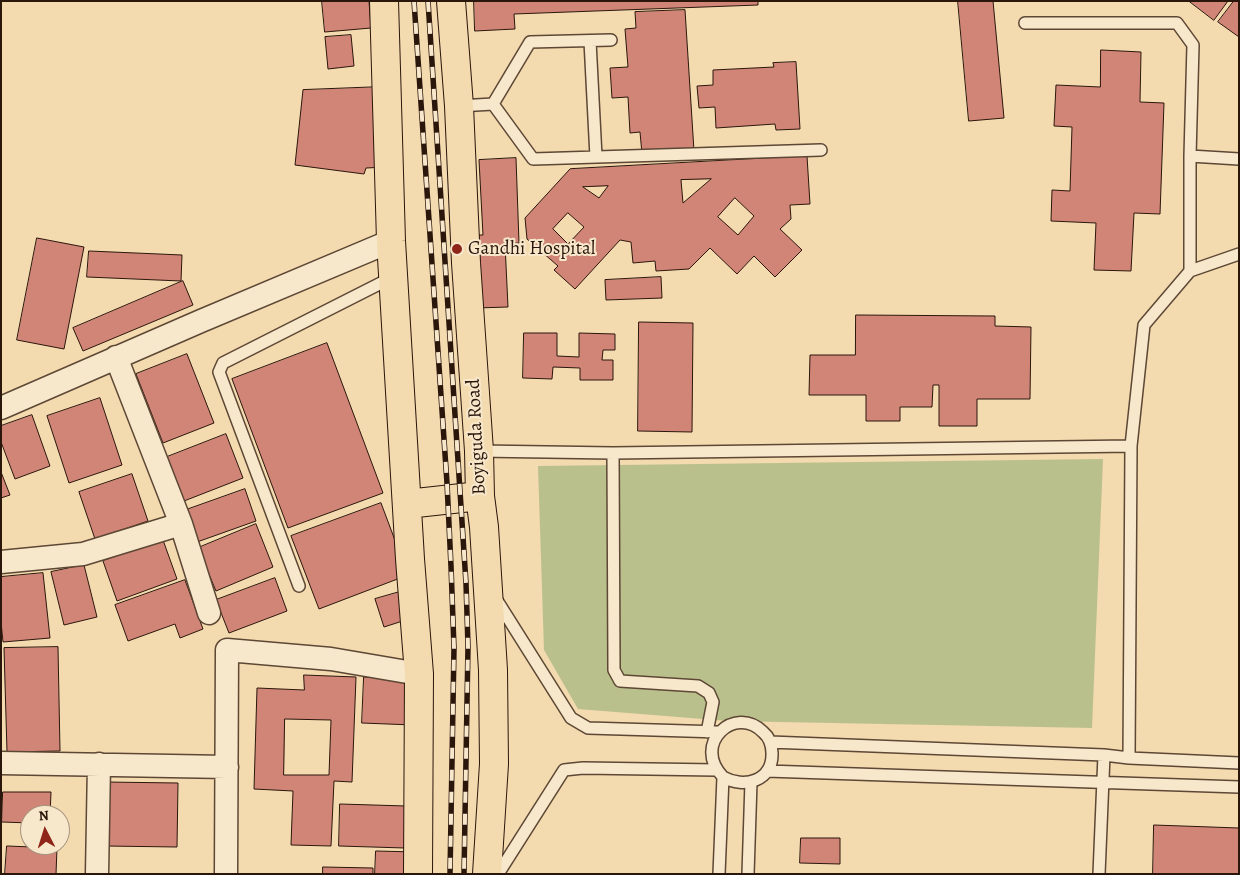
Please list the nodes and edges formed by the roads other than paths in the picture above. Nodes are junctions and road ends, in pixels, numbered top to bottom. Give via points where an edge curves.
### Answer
1 (384, 1) edge
2 (451, 1) edge
3 (1025, 24) dead end
4 (611, 40) dead end
5 (590, 41) junction
6 (493, 104) junction
7 (459, 106) junction
8 (821, 150) dead end
9 (1190, 156) junction
10 (596, 157) junction
11 (1239, 159) edge
12 (391, 241) junction
13 (1239, 254) edge
14 (1190, 272) junction
15 (393, 277) junction
16 (116, 358) junction
17 (1, 408) edge
18 (1131, 446) junction
19 (479, 451) junction
20 (613, 453) junction
21 (480, 496) junction
22 (407, 504) junction
23 (181, 524) junction
24 (1, 562) edge
25 (487, 585) junction
26 (299, 586) dead end
27 (209, 613) dead end
28 (419, 674) junction
29 (707, 732) junction
30 (720, 732) junction
31 (770, 742) junction
32 (1104, 755) junction
33 (1129, 758) junction
34 (1, 763) edge
35 (1239, 763) edge
36 (99, 764) junction
37 (228, 766) junction
38 (767, 770) junction
39 (719, 774) junction
40 (752, 782) junction
41 (1102, 783) junction
42 (1239, 787) edge
43 (97, 874) edge
44 (226, 874) edge
45 (418, 874) edge
46 (487, 874) edge
47 (498, 874) edge
48 (719, 874) edge
49 (748, 874) edge
50 (1099, 874) edge

1 - 12 main road
2 - 7 main road, Boyiguda Road
3 - 9 lane via 1177,23 1193,44
4 - 5 lane
5 - 6 lane via 530,42
5 - 10 lane
6 - 7 lane
6 - 10 lane via 533,159
7 - 19 main road, Boyiguda Road
8 - 10 lane
9 - 11 lane
9 - 14 lane
12 - 15 main road
12 - 16 street
13 - 14 lane
14 - 18 lane via 1144,325
15 - 22 main road
15 - 26 lane via 224,364 219,372
16 - 17 street
16 - 23 street
18 - 20 lane
18 - 33 lane
19 - 20 lane
19 - 21 main road, Boyiguda Road
20 - 29 lane via 614,670 620,681 698,686 709,693 713,702
21 - 22 main road
21 - 25 main road, Boyiguda Road
22 - 28 main road
23 - 24 street via 84,554
23 - 27 street
25 - 29 lane via 571,718 588,728
25 - 46 main road, Boyiguda Road via 494,704
28 - 37 street via 331,659 226,650
28 - 45 main road
29 - 30 lane
30 - 31 lane via 738,723 748,724 761,730
30 - 39 lane via 711,750 712,761
31 - 32 lane
31 - 38 lane via 771,762
32 - 33 lane
32 - 41 lane
33 - 35 lane
34 - 36 street
36 - 37 street
36 - 43 street
37 - 44 street
38 - 40 lane
38 - 41 lane
39 - 40 lane via 732,782
39 - 47 lane via 564,770
39 - 48 lane
40 - 49 lane
41 - 42 lane
41 - 50 lane

